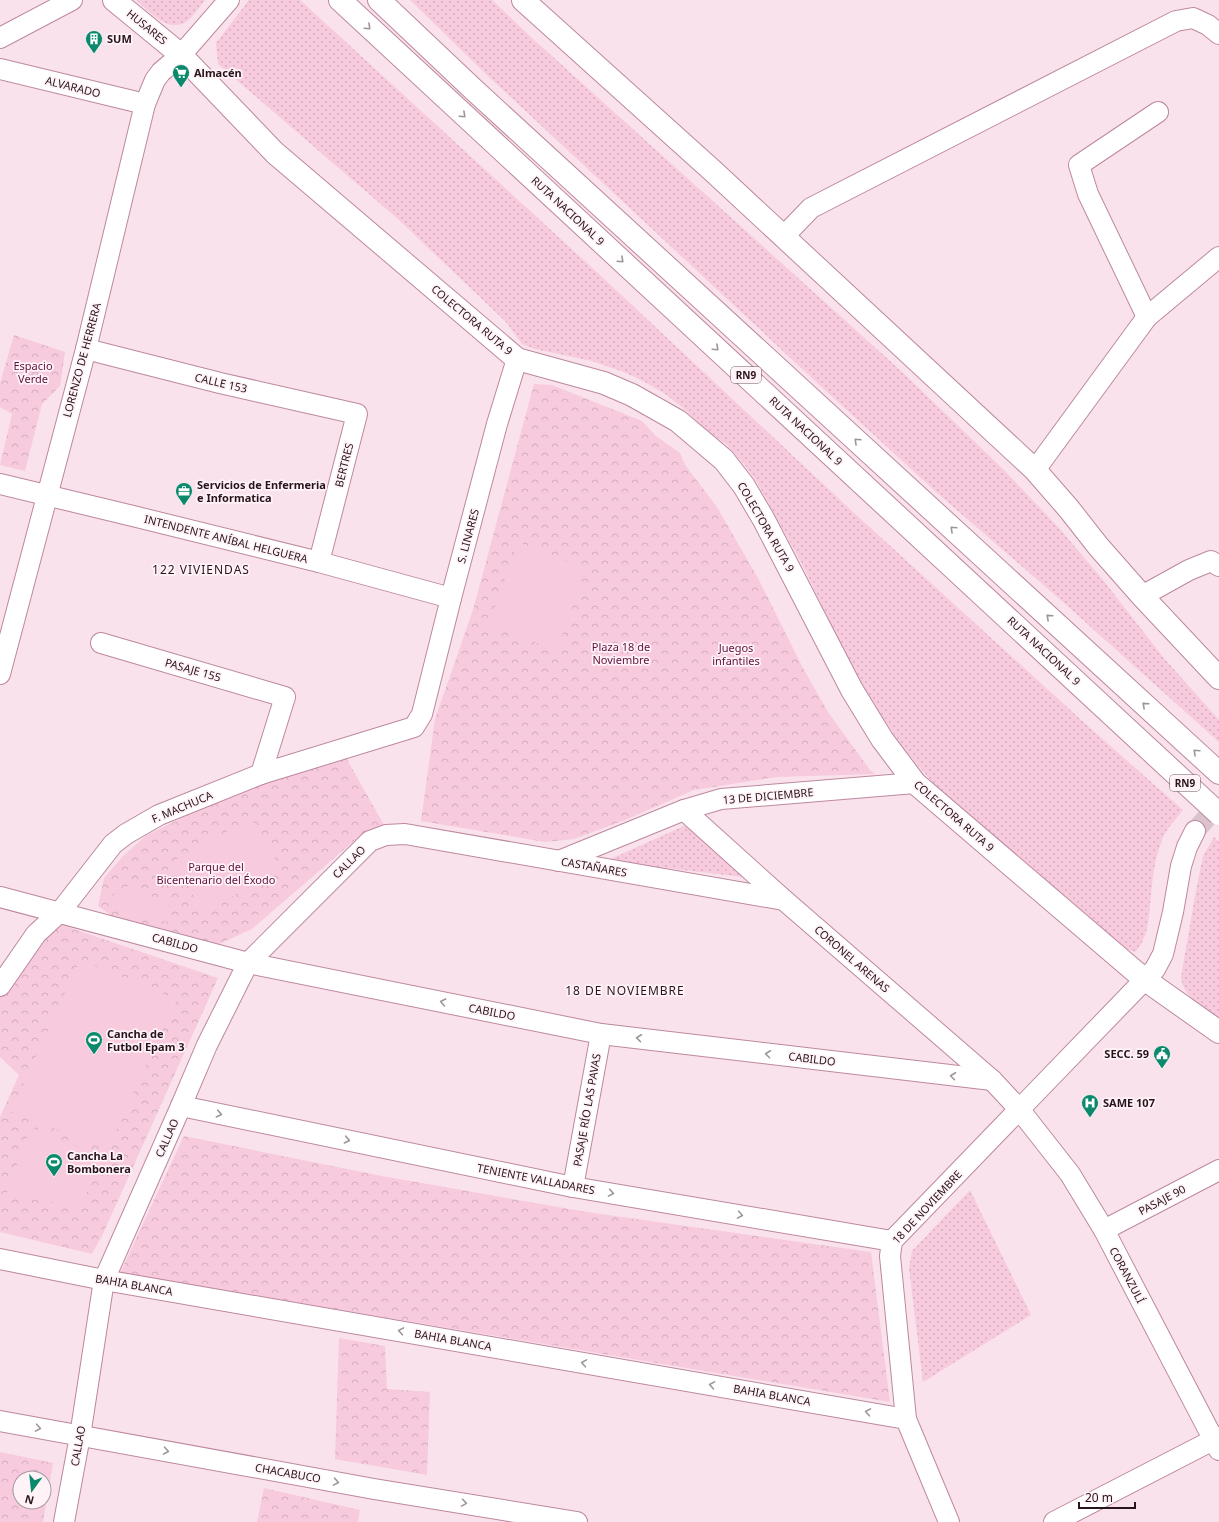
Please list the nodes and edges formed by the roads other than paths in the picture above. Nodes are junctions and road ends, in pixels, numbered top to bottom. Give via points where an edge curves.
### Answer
1 (72, 0) edge
2 (114, 0) edge
3 (229, 0) edge
4 (340, 0) edge
5 (379, 0) edge
6 (523, 0) edge
7 (1219, 34) edge
8 (0, 38) edge
9 (181, 55) junction
10 (0, 69) edge
11 (145, 104) junction
12 (1158, 112) dead end
13 (784, 236) junction
14 (1219, 258) edge
15 (1147, 317) junction
16 (86, 349) junction
17 (517, 358) junction
18 (356, 414) joint
19 (1035, 470) junction
20 (0, 484) edge
21 (46, 496) junction
22 (319, 562) junction
23 (1215, 564) edge
24 (1142, 596) junction
25 (451, 598) junction
26 (101, 643) dead end
27 (0, 674) edge
28 (1219, 678) edge
29 (422, 714) joint
30 (1219, 773) edge
31 (260, 774) junction
32 (915, 783) junction
33 (684, 810) junction
34 (1219, 814) edge
35 (1195, 831) tunnel mouth
36 (405, 834) joint
37 (559, 861) junction
38 (0, 897) edge
39 (784, 900) junction
40 (60, 912) junction
41 (248, 963) junction
42 (1144, 979) junction
43 (0, 986) edge
44 (1219, 1032) edge
45 (601, 1034) junction
46 (992, 1080) junction
47 (181, 1106) junction
48 (1019, 1109) junction
49 (1219, 1170) edge
50 (573, 1187) junction
51 (1104, 1230) junction
52 (892, 1241) junction
53 (0, 1259) edge
54 (104, 1280) junction
55 (906, 1419) junction
56 (0, 1421) edge
57 (80, 1436) junction
58 (1217, 1443) edge
59 (64, 1522) edge
60 (577, 1522) edge
61 (949, 1522) edge
62 (1054, 1522) edge

1 - 8 street
2 - 9 main road, HUSARES
3 - 9 street, LORENZO DE HERRERA
4 -> 34 main road, RUTA NACIONAL 9 / RN9, bridge
30 -> 5 main road, RN9
6 - 13 main road
7 - 13 street via 1208,24 1193,18 1176,21 811,208
9 - 11 street, LORENZO DE HERRERA via 155,80
9 - 17 main road, COLECTORA RUTA 9 via 275,153
10 - 11 street, ALVARADO
11 - 16 street, LORENZO DE HERRERA
12 - 15 street via 1079,165 1088,194
13 - 19 main road
14 - 15 street
15 - 19 street
16 - 18 street, CALLE 153
16 - 21 street, LORENZO DE HERRERA
17 - 25 street, S. LINARES
17 - 32 main road, COLECTORA RUTA 9 via 604,383 632,395 678,421 724,460 744,486 764,520 852,690 882,739
18 - 22 street, BERTRES
19 - 24 main road
20 - 21 street, INTENDENTE ANÍBAL HELGUERA
21 - 22 street, INTENDENTE ANÍBAL HELGUERA
21 - 27 street, LORENZO DE HERRERA
22 - 25 street, INTENDENTE ANÍBAL HELGUERA
23 - 24 street via 1189,570
24 - 28 main road
25 - 29 street, S. LINARES
26 - 31 street, PASAJE 155 via 284,697
29 - 31 street, F. MACHUCA via 414,727
31 - 40 street, F. MACHUCA via 159,815 126,834 113,844
32 - 33 street, 13 DE DICIEMBRE via 721,799
32 - 42 main road, COLECTORA RUTA 9
33 - 37 street, 13 DE DICIEMBRE
33 - 39 street, CORONEL ARENAS
35 - 42 street, 18 DE NOVIEMBRE via 1180,866 1163,954 1155,969
36 - 37 street, CASTAÑARES
36 - 41 street, CALLAO via 386,835 370,842
37 - 39 street, CASTAÑARES
38 - 40 street, CABILDO
39 - 46 street, CORONEL ARENAS
40 - 41 street, CABILDO
40 - 43 street, F. MACHUCA via 36,934
45 -> 41 street, CABILDO
41 - 47 street, CALLAO via 207,1045
42 - 44 main road, COLECTORA RUTA 9
42 - 48 street, 18 DE NOVIEMBRE
46 -> 45 street, CABILDO
45 - 50 street, PASAJE RÍO LAS PAVAS
46 - 48 street, CORONEL ARENAS
47 -> 50 street, TENIENTE VALLADARES
47 - 54 street, CALLAO
48 - 51 street, CORANZULÍ via 1070,1174
48 - 52 street, 18 DE NOVIEMBRE
49 - 51 street, PASAJE 90
50 -> 52 street, TENIENTE VALLADARES
51 - 58 street, CORANZULÍ
52 - 55 street, 18 DE NOVIEMBRE via 890,1256
53 - 54 street, BAHIA BLANCA
55 -> 54 street, BAHIA BLANCA
54 - 57 street, CALLAO
55 - 61 street, 18 DE NOVIEMBRE
56 -> 57 street, CHACABUCO
57 - 59 street, CALLAO
57 -> 60 street, CHACABUCO via 374,1489
58 - 62 street

